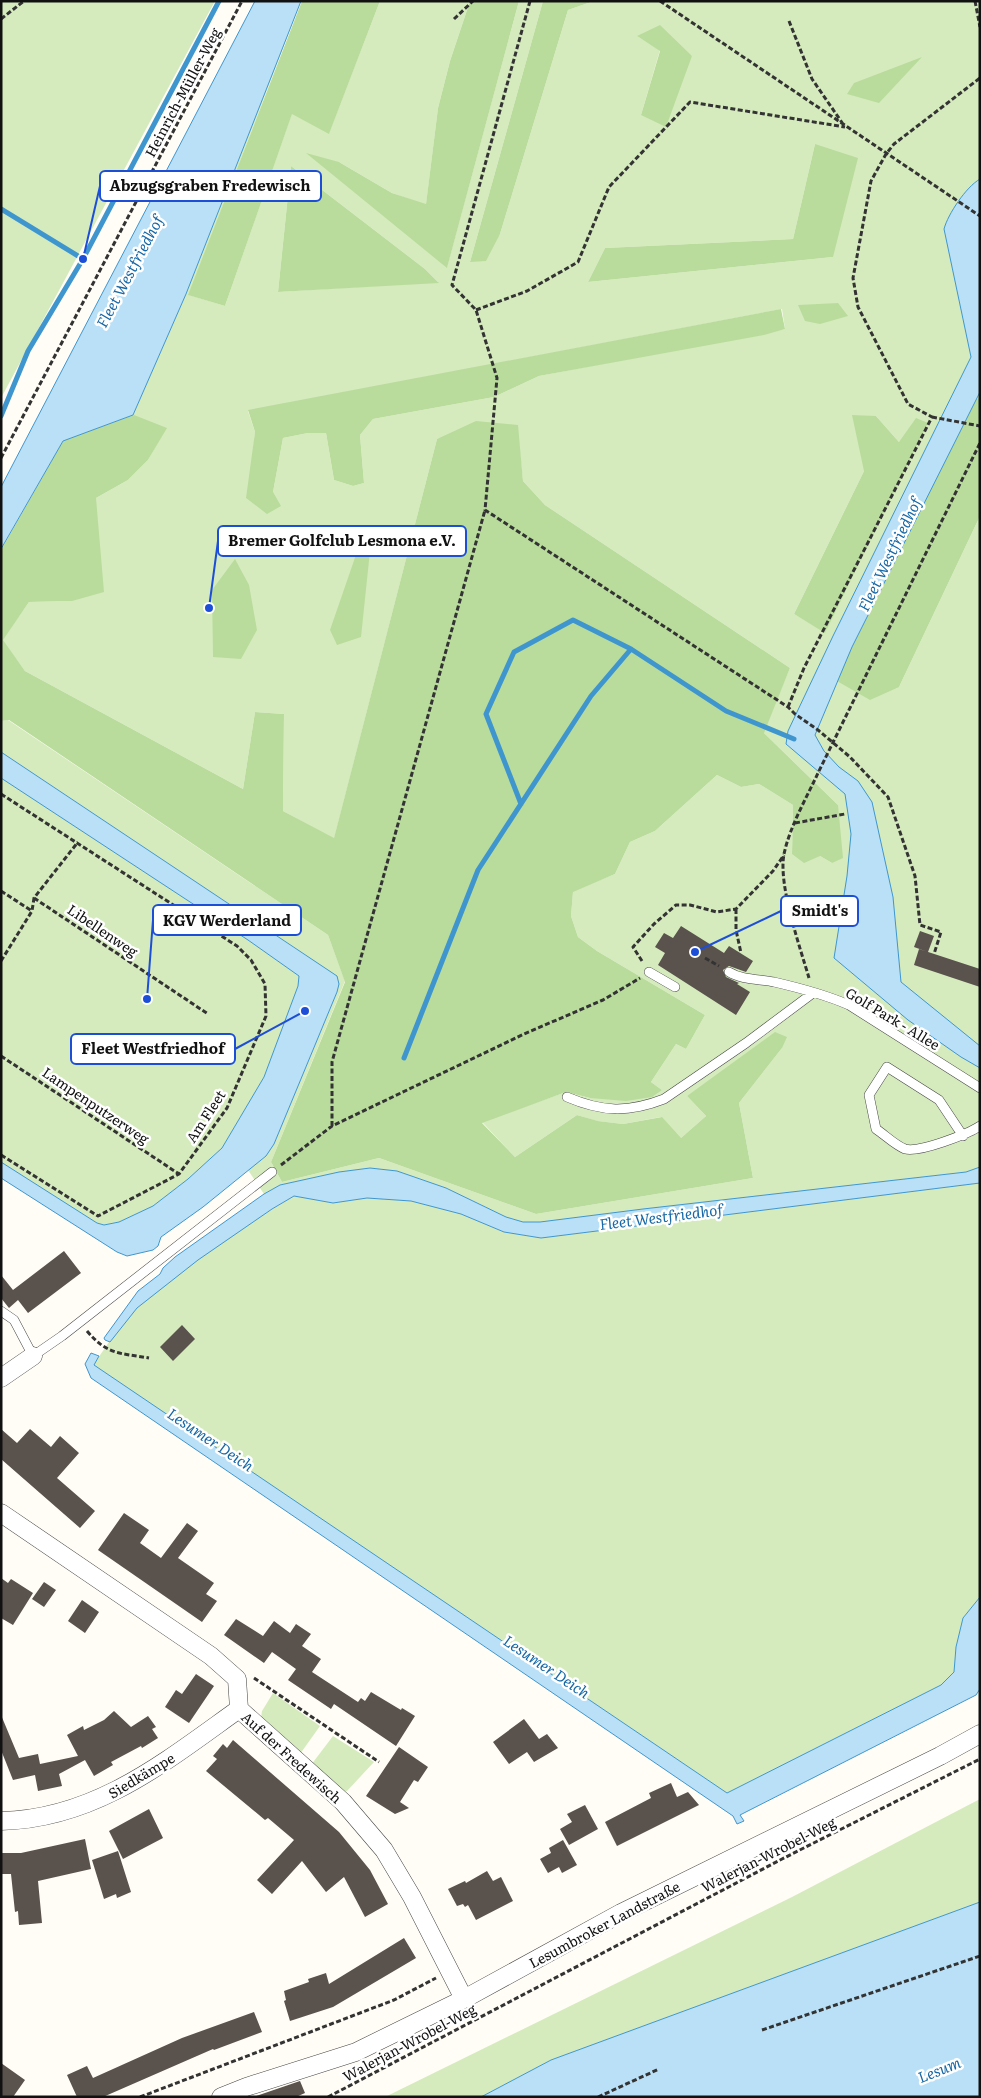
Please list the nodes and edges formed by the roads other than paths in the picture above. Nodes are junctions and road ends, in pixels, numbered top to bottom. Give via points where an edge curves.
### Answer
1 (649, 972) road end
2 (729, 972) dead end
3 (674, 986) dead end
4 (813, 993) junction
5 (980, 1088) edge
6 (567, 1097) dead end
7 (980, 1126) edge
8 (963, 1136) junction
9 (272, 1172) road end
10 (1, 1312) edge
11 (33, 1356) junction
12 (1, 1378) edge
13 (1, 1513) edge
14 (239, 1709) junction
15 (980, 1734) edge
16 (1, 1821) edge
17 (464, 1999) junction
18 (221, 2097) edge

1 - 3 lane
2 - 4 lane, Golf Park - Allee
4 - 5 lane, Golf Park - Allee via 831,997 868,1015
4 - 6 lane via 664,1099 616,1110
7 - 8 lane
8 - 8 lane via 906,1149 876,1130 869,1095 887,1066 939,1100
9 - 11 lane via 80,1323
10 - 11 lane via 14,1320
11 - 12 street
13 - 14 street, Auf der Fredewisch via 211,1656 238,1679
14 - 16 street, Siedkämpe via 146,1775 108,1796 53,1814
14 - 17 street, Auf der Fredewisch via 343,1802 384,1850
15 - 17 street, Lesumbroker Landstraße via 621,1913
17 - 18 street, Lesumbroker Landstraße via 356,2052

